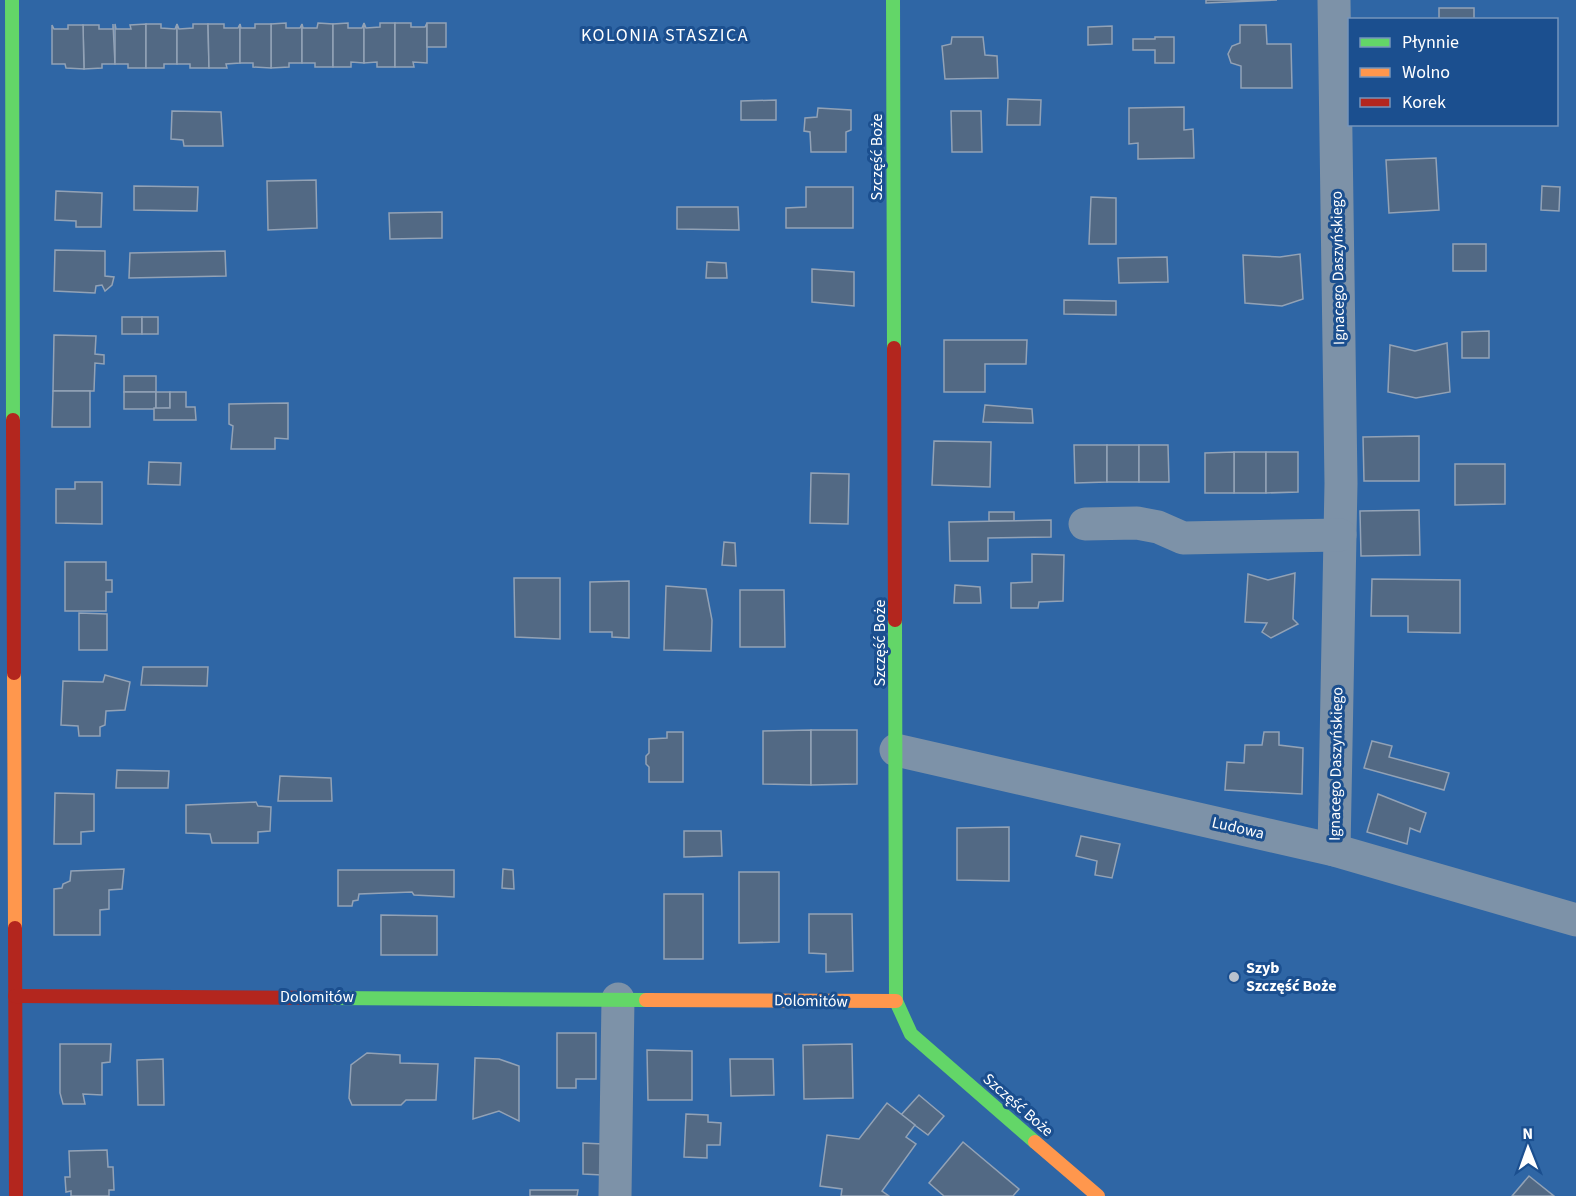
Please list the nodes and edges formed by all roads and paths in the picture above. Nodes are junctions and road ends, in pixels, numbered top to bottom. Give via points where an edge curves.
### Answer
1 (12, 0) edge
2 (893, 0) edge
3 (1334, 0) edge
4 (1085, 524) dead end
5 (1340, 535) junction
6 (896, 750) junction
7 (1334, 849) junction
8 (1576, 920) edge
9 (15, 996) junction
10 (618, 999) junction
11 (896, 1001) junction
12 (16, 1196) edge
13 (615, 1196) edge
14 (1098, 1196) edge

1 - 9 street
2 - 6 street, Szczęść Boże
3 - 5 street, Ignacego Daszyńskiego
4 - 5 street via 1137,523 1184,538
5 - 7 street, Ignacego Daszyńskiego
6 - 7 street, Ludowa
6 - 11 street, Szczęść Boże
7 - 8 street, Ludowa
9 - 10 street, Dolomitów
9 - 12 street
10 - 11 street, Dolomitów
10 - 13 street
11 - 14 street, Szczęść Boże via 911,1034

